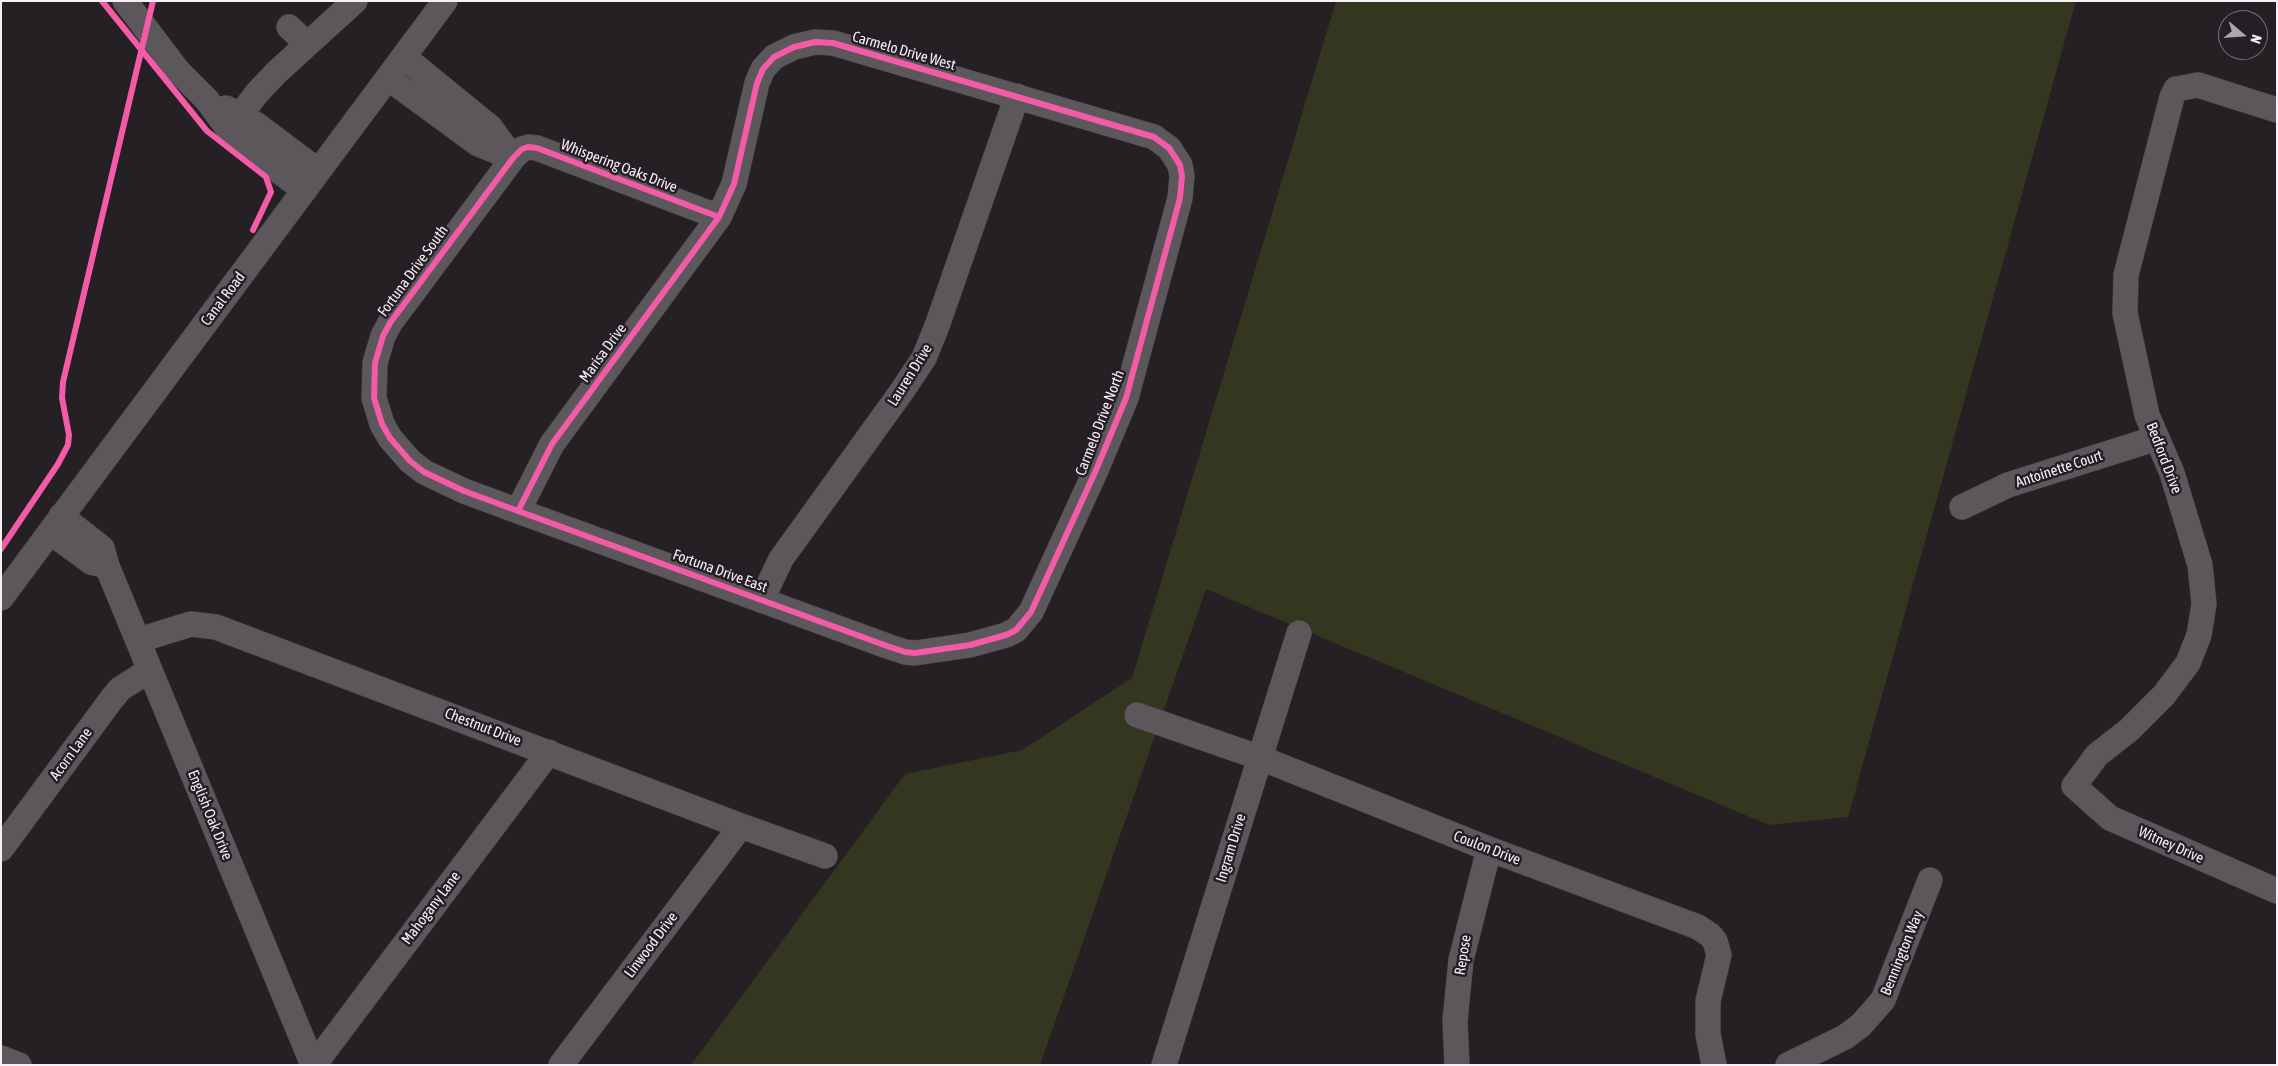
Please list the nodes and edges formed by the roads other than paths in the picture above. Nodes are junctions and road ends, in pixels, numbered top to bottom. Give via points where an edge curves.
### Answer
1 (125, 1) edge
2 (354, 1) edge
3 (445, 1) edge
4 (288, 27) dead end
5 (307, 44) junction
6 (404, 57) junction
7 (388, 78) junction
8 (1017, 96) junction
9 (2277, 110) edge
10 (235, 122) junction
11 (513, 158) junction
12 (1180, 165) joint
13 (311, 181) junction
14 (719, 217) junction
15 (2157, 438) junction
16 (464, 491) joint
17 (1962, 507) dead end
18 (518, 511) junction
19 (55, 524) junction
20 (1, 598) edge
21 (763, 601) junction
22 (1299, 633) dead end
23 (139, 640) junction
24 (970, 644) joint
25 (150, 670) junction
26 (1137, 715) dead end
27 (549, 752) junction
28 (1258, 757) junction
29 (2074, 786) joint
30 (741, 826) junction
31 (1, 849) edge
32 (1490, 849) junction
33 (825, 856) dead end
34 (1930, 880) dead end
35 (2277, 891) edge
36 (1, 1058) edge
37 (19, 1065) edge
38 (313, 1065) edge
39 (561, 1065) edge
40 (1164, 1065) edge
41 (1457, 1065) edge
42 (1714, 1065) edge
43 (1788, 1065) edge

1 - 10 street via 178,71
2 - 5 street
3 - 6 street, Canal Road
4 - 5 street
5 - 10 street via 277,72
6 - 7 street, Canal Road
6 - 11 street via 490,127
7 - 11 street via 478,144
7 - 13 street, Canal Road
8 - 12 street, Carmelo Drive West via 1154,137 1169,148
8 - 14 street, Carmelo Drive West via 833,43 815,42 794,47 774,57 760,75 734,184
8 - 21 street, Lauren Drive via 924,358 781,560
9 - 15 street, Bedford Drive via 2198,85 2176,88 2172,97 2126,275 2126,313 2131,347 2147,415
10 - 13 street
11 - 14 street, Whispering Oaks Drive via 522,149 537,148
11 - 16 street, Fortuna Drive South via 390,323 375,363 374,398 390,438 417,466
12 - 24 street, Carmelo Drive North via 1180,198 1130,386 1096,470 1031,612 1016,630
13 - 19 street, Canal Road
14 - 18 street, Marisa Drive via 552,444
15 - 17 street, Antoinette Court via 2008,485
15 - 29 street, Bedford Drive via 2172,473 2200,565 2204,604 2200,635 2188,663 2164,695 2129,730 2097,754
16 - 18 street, Fortuna Drive East
18 - 21 street, Fortuna Drive East
19 - 20 street, Canal Road
19 - 23 street, English Oak Drive via 91,562 107,566
21 - 24 street, Fortuna Drive East via 905,652
22 - 28 street, Ingram Drive
23 - 25 street, English Oak Drive
23 - 27 street, Chestnut Drive via 184,625 216,626
25 - 31 street, Acorn Lane via 120,689 110,700
25 - 38 street, English Oak Drive
26 - 28 street, Coulon Drive
27 - 30 street, Chestnut Drive
27 - 38 street, Mahogany Lane
28 - 32 street, Coulon Drive
28 - 40 street, Ingram Drive
29 - 35 street, Witney Drive via 2110,818
30 - 33 street, Chestnut Drive
30 - 39 street, Linwood Drive
32 - 41 street, Repose via 1461,960 1455,1021
32 - 42 street, Coulon Drive via 1710,934 1719,955 1708,1001 1708,1034
34 - 43 street, Bennington Way via 1883,1000 1861,1026 1845,1037
36 - 37 street

